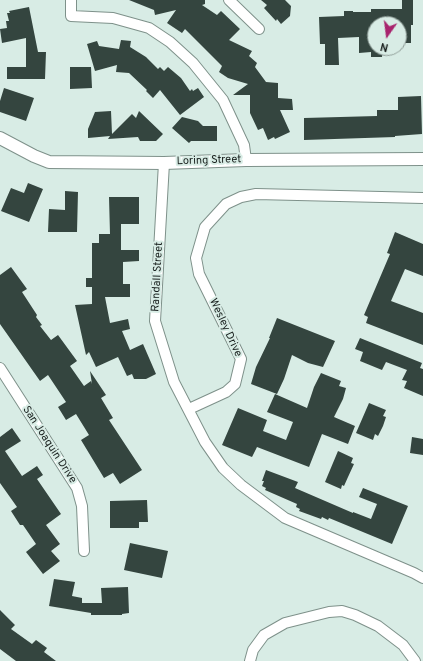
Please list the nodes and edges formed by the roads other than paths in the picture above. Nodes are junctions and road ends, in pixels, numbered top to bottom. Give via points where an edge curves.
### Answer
1 (72, 0) edge
2 (230, 0) edge
3 (259, 29) dead end
4 (0, 138) edge
5 (423, 159) edge
6 (246, 160) junction
7 (164, 163) junction
8 (423, 198) edge
9 (0, 368) edge
10 (189, 409) junction
11 (84, 551) dead end
12 (423, 578) edge
13 (250, 661) edge
14 (415, 661) edge

1 - 6 street via 71,16 113,18 149,28 170,42 193,63 223,100 244,145
2 - 3 street
4 - 7 street, Loring Street via 49,162
5 - 6 street, Loring Street
6 - 7 street, Loring Street
7 - 10 street, Randall Street via 155,321 174,382
8 - 10 street, Wesley Drive via 256,194 226,204 205,227 196,258 199,274 241,359 235,384 226,392
9 - 11 street, San Joaquin Drive via 76,488 82,506
10 - 12 street via 205,442 223,468 285,518
13 - 14 street via 253,650 264,635 285,623 342,611 378,626 403,645

